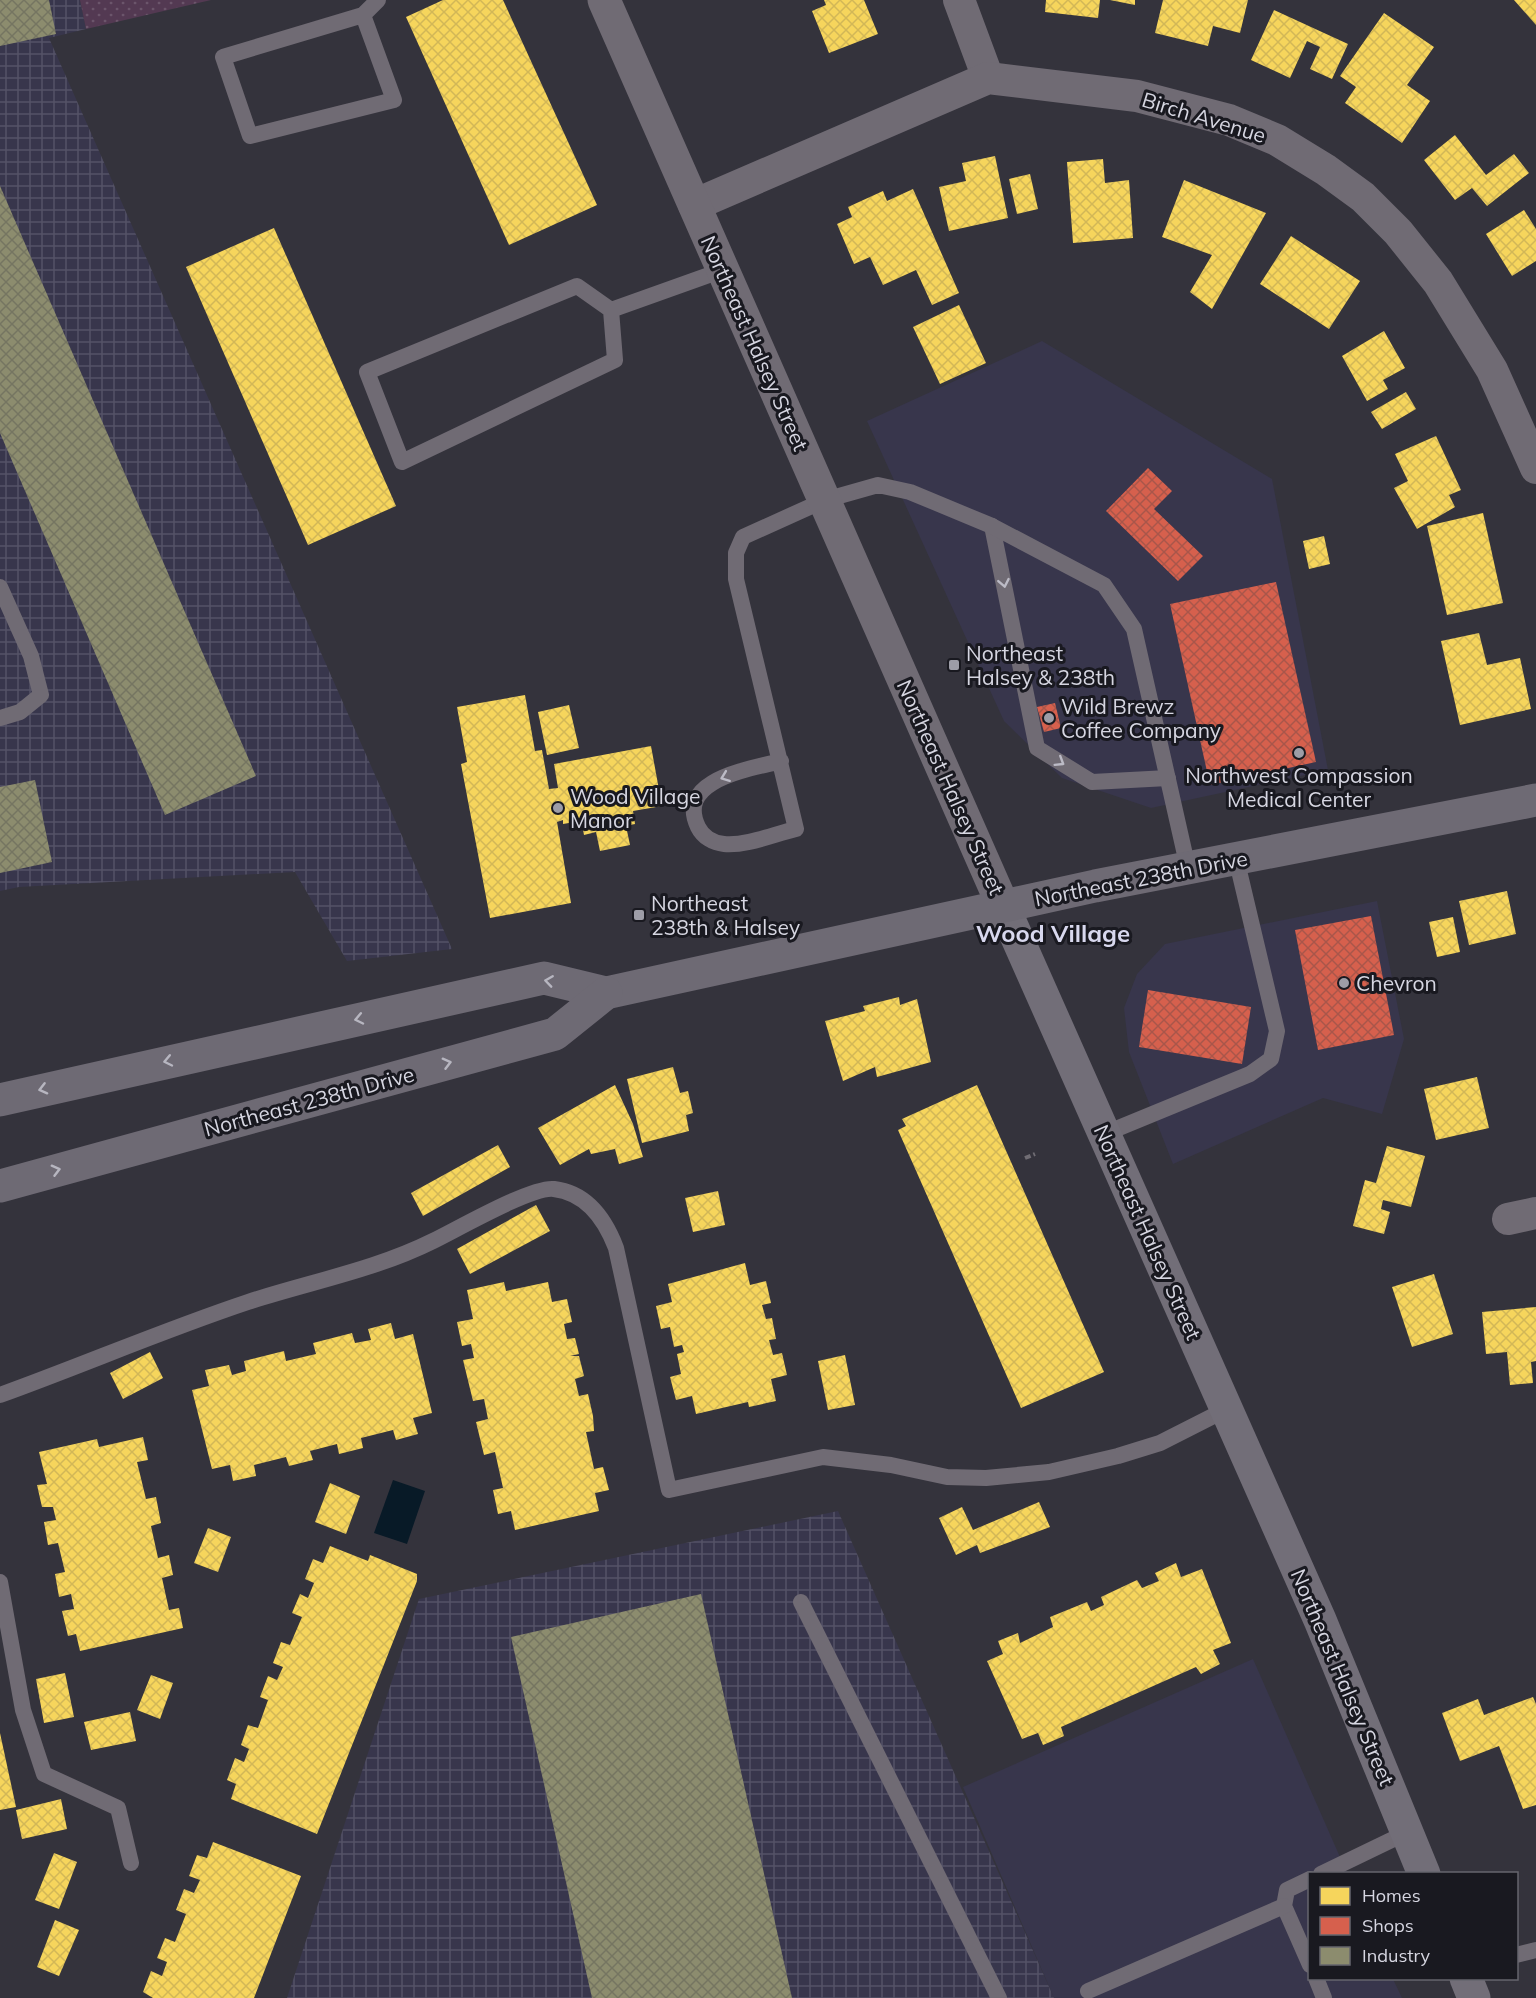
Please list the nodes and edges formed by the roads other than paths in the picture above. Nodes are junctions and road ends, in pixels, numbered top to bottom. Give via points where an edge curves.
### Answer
1 (378, 0) edge
2 (604, 0) edge
3 (959, 0) edge
4 (363, 15) junction
5 (988, 78) junction
6 (694, 205) junction
7 (723, 270) junction
8 (611, 310) junction
9 (1536, 468) edge
10 (825, 500) junction
11 (992, 526) junction
12 (0, 587) edge
13 (0, 718) edge
14 (781, 761) junction
15 (1168, 778) junction
16 (1536, 800) edge
17 (1236, 858) junction
18 (1188, 868) junction
19 (1004, 906) junction
20 (606, 993) junction
21 (0, 1100) edge
22 (1104, 1134) junction
23 (0, 1186) edge
24 (0, 1395) edge
25 (1227, 1409) junction
26 (0, 1582) edge
27 (801, 1602) dead end
28 (1408, 1832) junction
29 (130, 1863) dead end
30 (1325, 1872) edge
31 (1423, 1872) edge
32 (1308, 1880) edge
33 (1284, 1906) junction
34 (1536, 1950) edge
35 (1518, 1954) edge
36 (1308, 1960) edge
37 (1317, 1980) edge
38 (1467, 1980) edge
39 (1088, 1991) dead end
40 (999, 1998) edge
41 (1324, 1998) edge
42 (1474, 1998) edge

1 - 4 lane
2 - 6 street, Northeast Halsey Street
3 - 5 street
4 - 4 lane via 394,100 250,136 224,57
5 - 6 street
5 - 9 street, Birch Avenue via 1137,96 1181,106 1277,140 1326,170 1363,197 1398,232 1438,282 1492,370
6 - 7 street, Northeast Halsey Street
7 - 8 lane
7 - 10 street, Northeast Halsey Street
8 - 8 lane via 615,360 402,462 367,372 577,286
10 - 11 lane via 878,485 910,492
10 - 14 lane via 743,537 736,553 736,579
10 - 19 street, Northeast Halsey Street
11 - 15 lane via 1104,585 1134,629
11 -> 15 lane via 1037,748 1092,782
12 - 13 lane via 31,656 41,695 20,712
14 -> 14 lane via 713,781 698,794 694,811 698,827 709,840 724,844 796,829
15 - 18 lane
16 - 17 highway, Northeast 238th Drive
17 - 18 highway, Northeast 238th Drive
17 - 22 lane via 1277,1030 1270,1059 1250,1074
18 - 19 highway, Northeast 238th Drive
19 - 20 highway, Northeast 238th Drive
19 - 22 main road, Northeast Halsey Street
20 -> 21 highway, Northeast 238th Drive via 544,978
23 -> 20 highway, Northeast 238th Drive via 555,1034
22 - 25 main road, Northeast Halsey Street
24 - 25 lane via 247,1303 405,1255 522,1197 551,1188 571,1193 590,1205 607,1224 616,1248 669,1490 823,1457 947,1477 1049,1472 1160,1443
25 - 28 main road, Northeast Halsey Street
26 - 29 lane via 23,1710 44,1774 118,1808
27 - 40 lane
28 - 30 lane
28 - 31 main road, Northeast Halsey Street
32 - 33 lane via 1287,1890
33 - 36 lane
33 - 39 lane
34 - 35 lane
37 - 41 lane
38 - 42 main road

